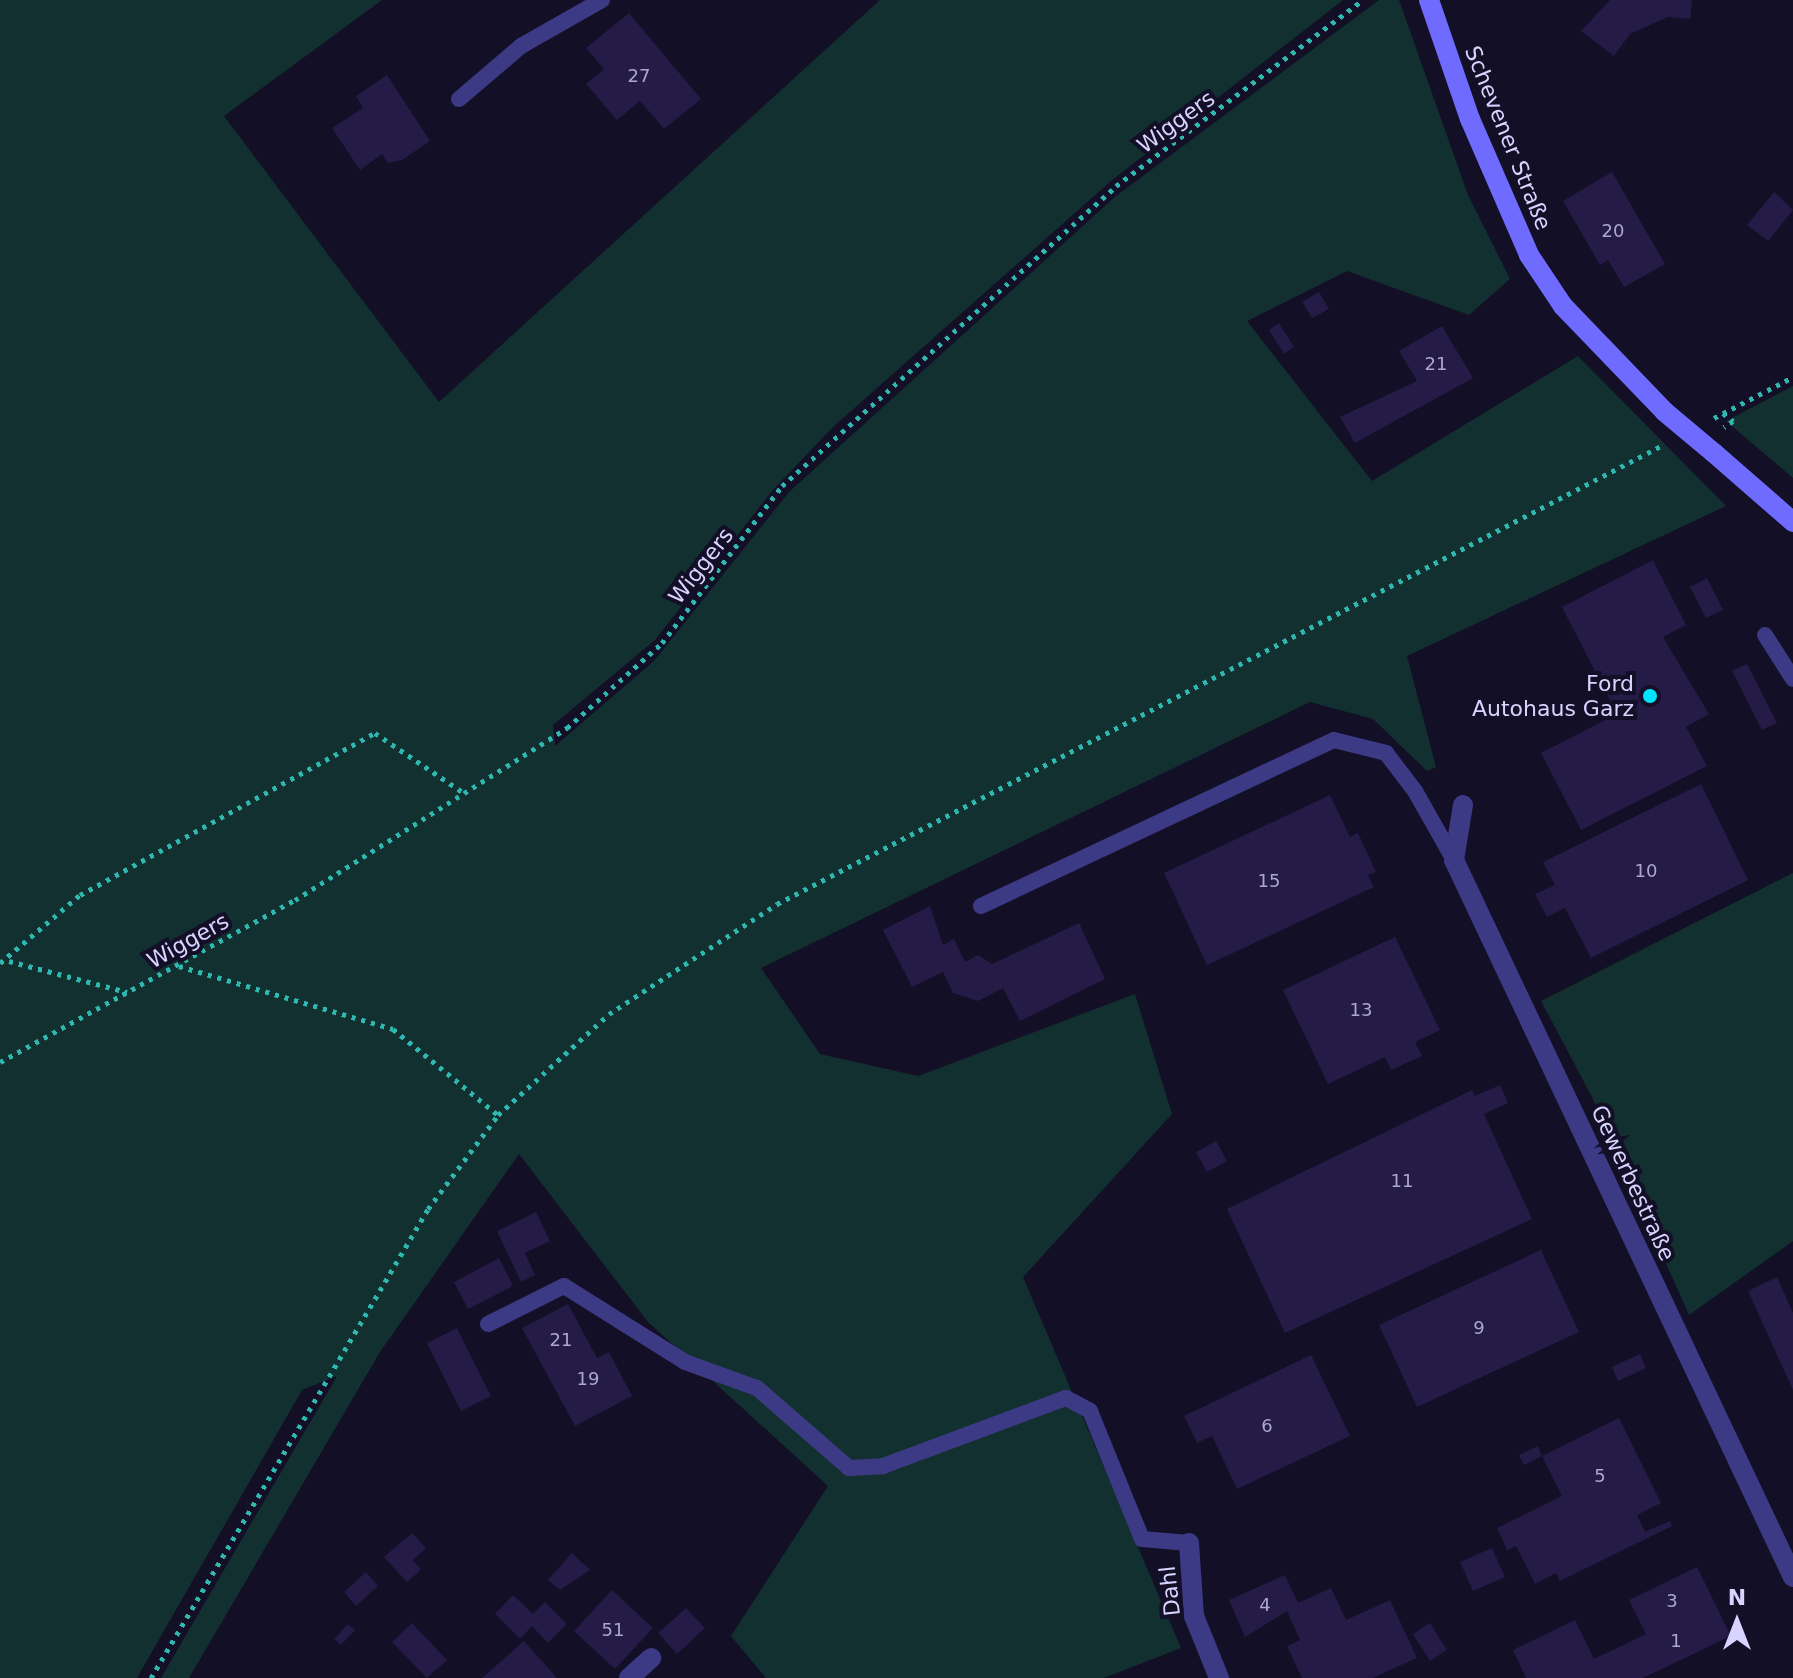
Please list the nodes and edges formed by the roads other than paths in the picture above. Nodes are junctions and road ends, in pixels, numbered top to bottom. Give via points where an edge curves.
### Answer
1 (602, 0) edge
2 (1429, 0) edge
3 (459, 99) dead end
4 (1793, 522) edge
5 (1765, 635) dead end
6 (1793, 679) edge
7 (1463, 805) dead end
8 (1454, 860) junction
9 (981, 906) dead end
10 (488, 1324) dead end
11 (1189, 1543) joint
12 (1793, 1577) edge
13 (651, 1658) dead end
14 (629, 1678) edge
15 (1219, 1678) edge

1 - 3 lane via 521,46
2 - 4 main road, Schevener Straße, bridge via 1470,119 1529,255 1563,306 1665,412
5 - 6 lane
7 - 8 street
8 - 9 lane via 1415,791 1386,753 1334,740
8 - 12 street, Gewerbestraße
10 - 11 lane via 564,1286 685,1362 757,1388 849,1468 883,1466 1066,1398 1090,1411 1142,1539
11 - 15 street, Dahl via 1194,1616
13 - 14 street

